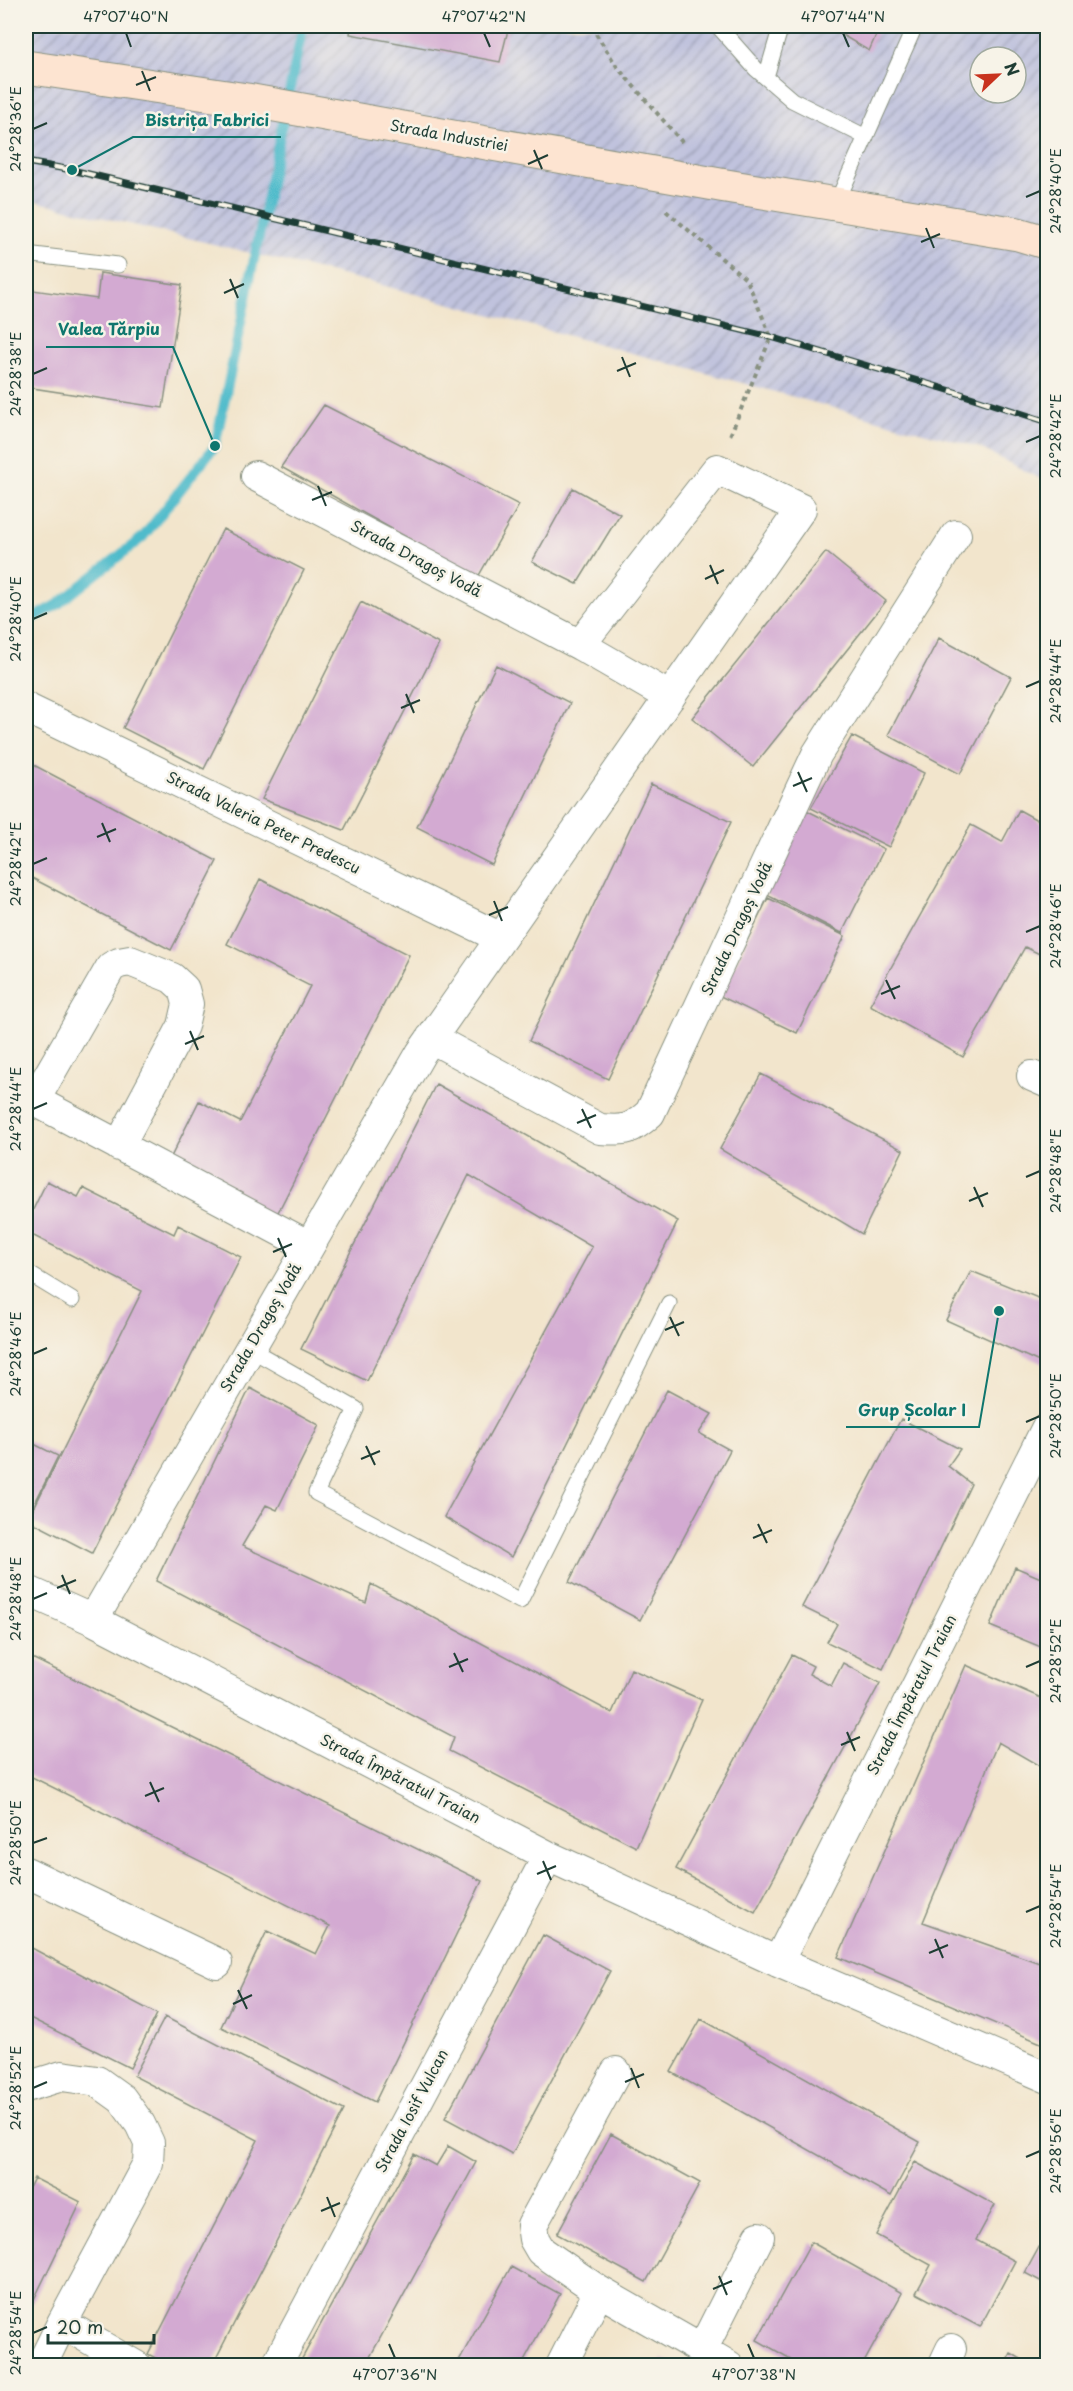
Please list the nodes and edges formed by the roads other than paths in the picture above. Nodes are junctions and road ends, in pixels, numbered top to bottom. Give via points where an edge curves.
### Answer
1 (718, 26) edge
2 (781, 26) edge
3 (915, 26) edge
4 (26, 67) edge
5 (766, 77) junction
6 (866, 137) junction
7 (836, 204) junction
8 (1047, 243) edge
9 (26, 254) edge
10 (118, 265) dead end
11 (256, 476) dead end
12 (956, 535) dead end
13 (580, 645) junction
14 (670, 697) junction
15 (26, 708) edge
16 (501, 938) junction
17 (431, 1038) junction
18 (30, 1098) edge
19 (119, 1146) junction
20 (309, 1246) junction
21 (26, 1272) edge
22 (72, 1300) dead end
23 (669, 1303) dead end
24 (249, 1349) junction
25 (1046, 1429) edge
26 (26, 1590) edge
27 (93, 1620) junction
28 (548, 1856) junction
29 (26, 1872) edge
30 (778, 1962) junction
31 (217, 1963) dead end
32 (616, 2072) dead end
33 (1047, 2078) edge
34 (26, 2087) edge
35 (759, 2236) dead end
36 (599, 2291) junction
37 (62, 2323) junction
38 (702, 2350) junction
39 (41, 2366) edge
40 (136, 2366) edge
41 (276, 2366) edge
42 (561, 2366) edge
43 (729, 2366) edge

1 - 5 lane
2 - 5 lane
3 - 6 lane
4 - 7 street, Strada Industriei via 247,100
5 - 6 lane via 792,100
6 - 7 lane
7 - 8 street, Strada Industriei via 1018,234
9 - 10 lane
11 - 13 street, Strada Dragoș Vodă
12 - 17 street, Strada Dragoș Vodă via 817,754 650,1113 632,1129 600,1129
13 - 14 street, Strada Dragoș Vodă
13 - 14 street, Strada Dragoș Vodă via 717,469 801,509
14 - 16 street, Strada Dragoș Vodă
15 - 16 street, Strada Valeria Peter Predescu
16 - 17 street, Strada Dragoș Vodă
17 - 20 street, Strada Dragoș Vodă
18 - 19 street
18 - 19 street via 111,967 129,961 172,978 184,989 188,1004 183,1026
19 - 20 street
20 - 24 street, Strada Dragoș Vodă
21 - 22 lane
23 - 24 lane via 520,1601 316,1493 356,1409
24 - 27 street, Strada Dragoș Vodă
25 - 30 street, Strada Împăratul Traian
26 - 27 street, Strada Împăratul Traian
27 - 28 street, Strada Împăratul Traian
28 - 30 street, Strada Împăratul Traian
28 - 41 street, Strada Iosif Vulcan
29 - 31 street
30 - 33 street, Strada Împăratul Traian
32 - 36 street via 532,2225 541,2251
34 - 37 street via 62,2076 97,2080 122,2098 149,2143 148,2163
35 - 38 street
36 - 38 street
36 - 42 street
37 - 39 street
37 - 40 street
38 - 43 street

